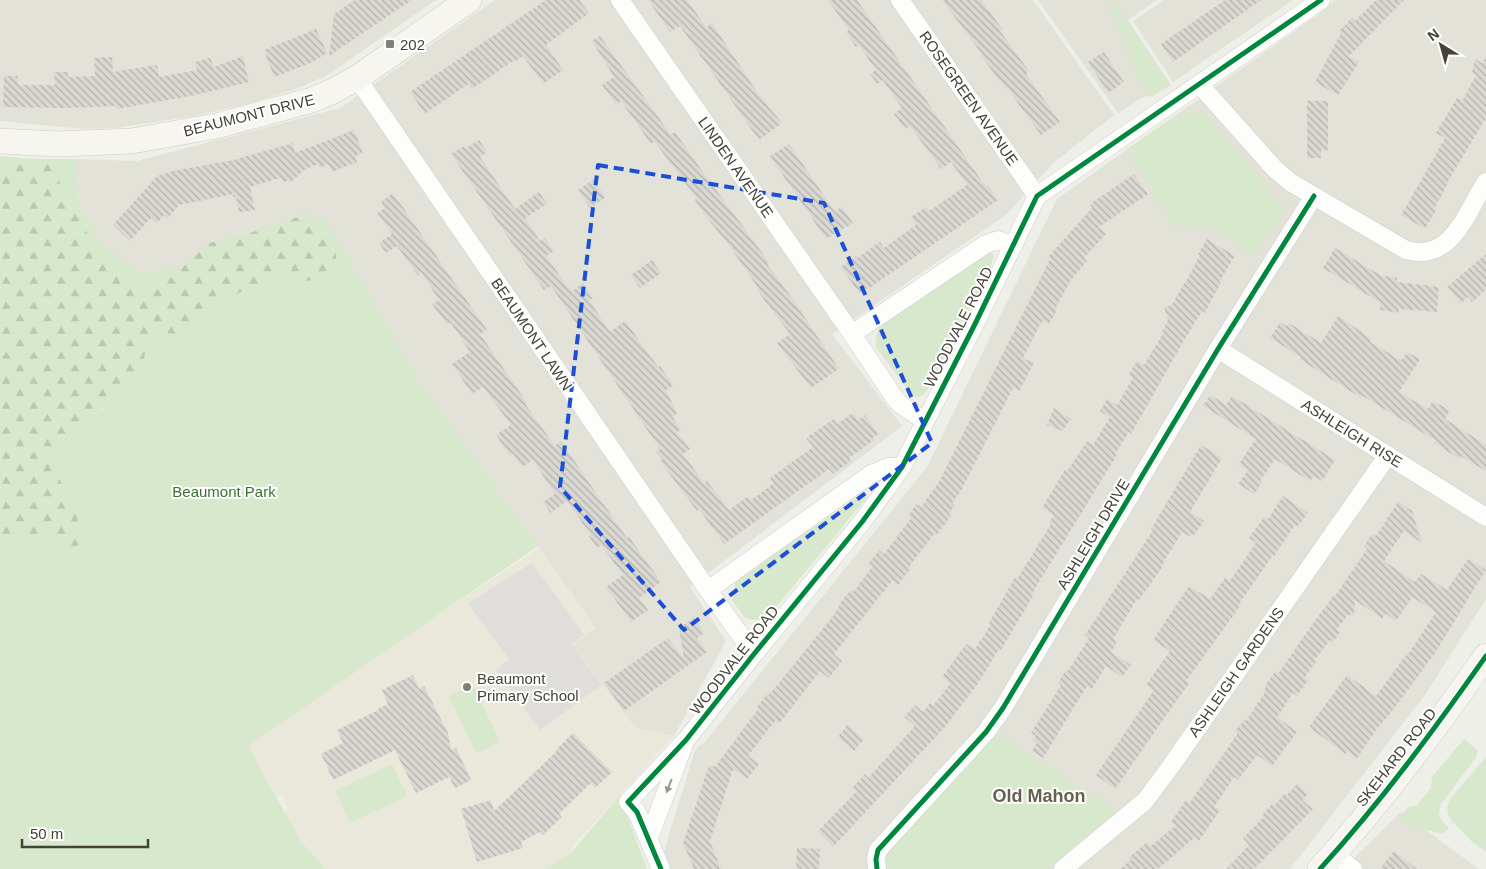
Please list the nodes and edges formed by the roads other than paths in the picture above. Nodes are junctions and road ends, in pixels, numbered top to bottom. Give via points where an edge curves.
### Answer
1 (470, 0) edge
2 (620, 0) edge
3 (900, 0) edge
4 (1321, 0) edge
5 (357, 78) junction
6 (1199, 84) junction
7 (0, 141) edge
8 (1486, 182) edge
9 (1037, 196) junction
10 (1314, 196) junction
11 (1012, 246) junction
12 (852, 334) junction
13 (1218, 349) junction
14 (924, 421) junction
15 (1388, 455) junction
16 (902, 468) junction
17 (1486, 516) edge
18 (708, 590) junction
19 (754, 654) junction
20 (1486, 656) edge
21 (686, 740) junction
22 (649, 838) junction
23 (1336, 864) edge
24 (661, 869) edge
25 (877, 869) edge
26 (1063, 869) edge

1 - 5 street, BEAUMONT DRIVE
2 - 12 street, LINDEN AVENUE
3 - 9 street, ROSEGREEN AVENUE
4 - 6 street, WOODVALE ROAD
5 - 7 street, BEAUMONT DRIVE via 312,100 216,126 168,135 132,141 58,144
5 - 18 street, BEAUMONT LAWN
6 - 9 street, WOODVALE ROAD
6 - 10 street via 1274,168
8 - 10 street via 1454,235 1438,249 1429,252 1406,250
9 - 11 street, WOODVALE ROAD
10 - 13 street, ASHLEIGH DRIVE
11 - 12 street, WOODVALE ROAD via 998,240 986,244
11 - 14 street, WOODVALE ROAD
12 - 14 street via 894,397
13 - 15 street, ASHLEIGH RISE
13 - 25 street, ASHLEIGH DRIVE via 1003,708 986,732 878,850
14 - 16 street, WOODVALE ROAD
15 - 17 street, ASHLEIGH RISE
15 - 26 street, ASHLEIGH GARDENS via 1147,798
16 - 18 street via 888,467 871,474
16 - 19 street, WOODVALE ROAD
18 - 19 street, WOODVALE ROAD
19 - 21 street, WOODVALE ROAD
20 - 23 street, SKEHARD ROAD
21 -> 22 street
21 - 22 street via 628,802 637,812
22 - 24 street

